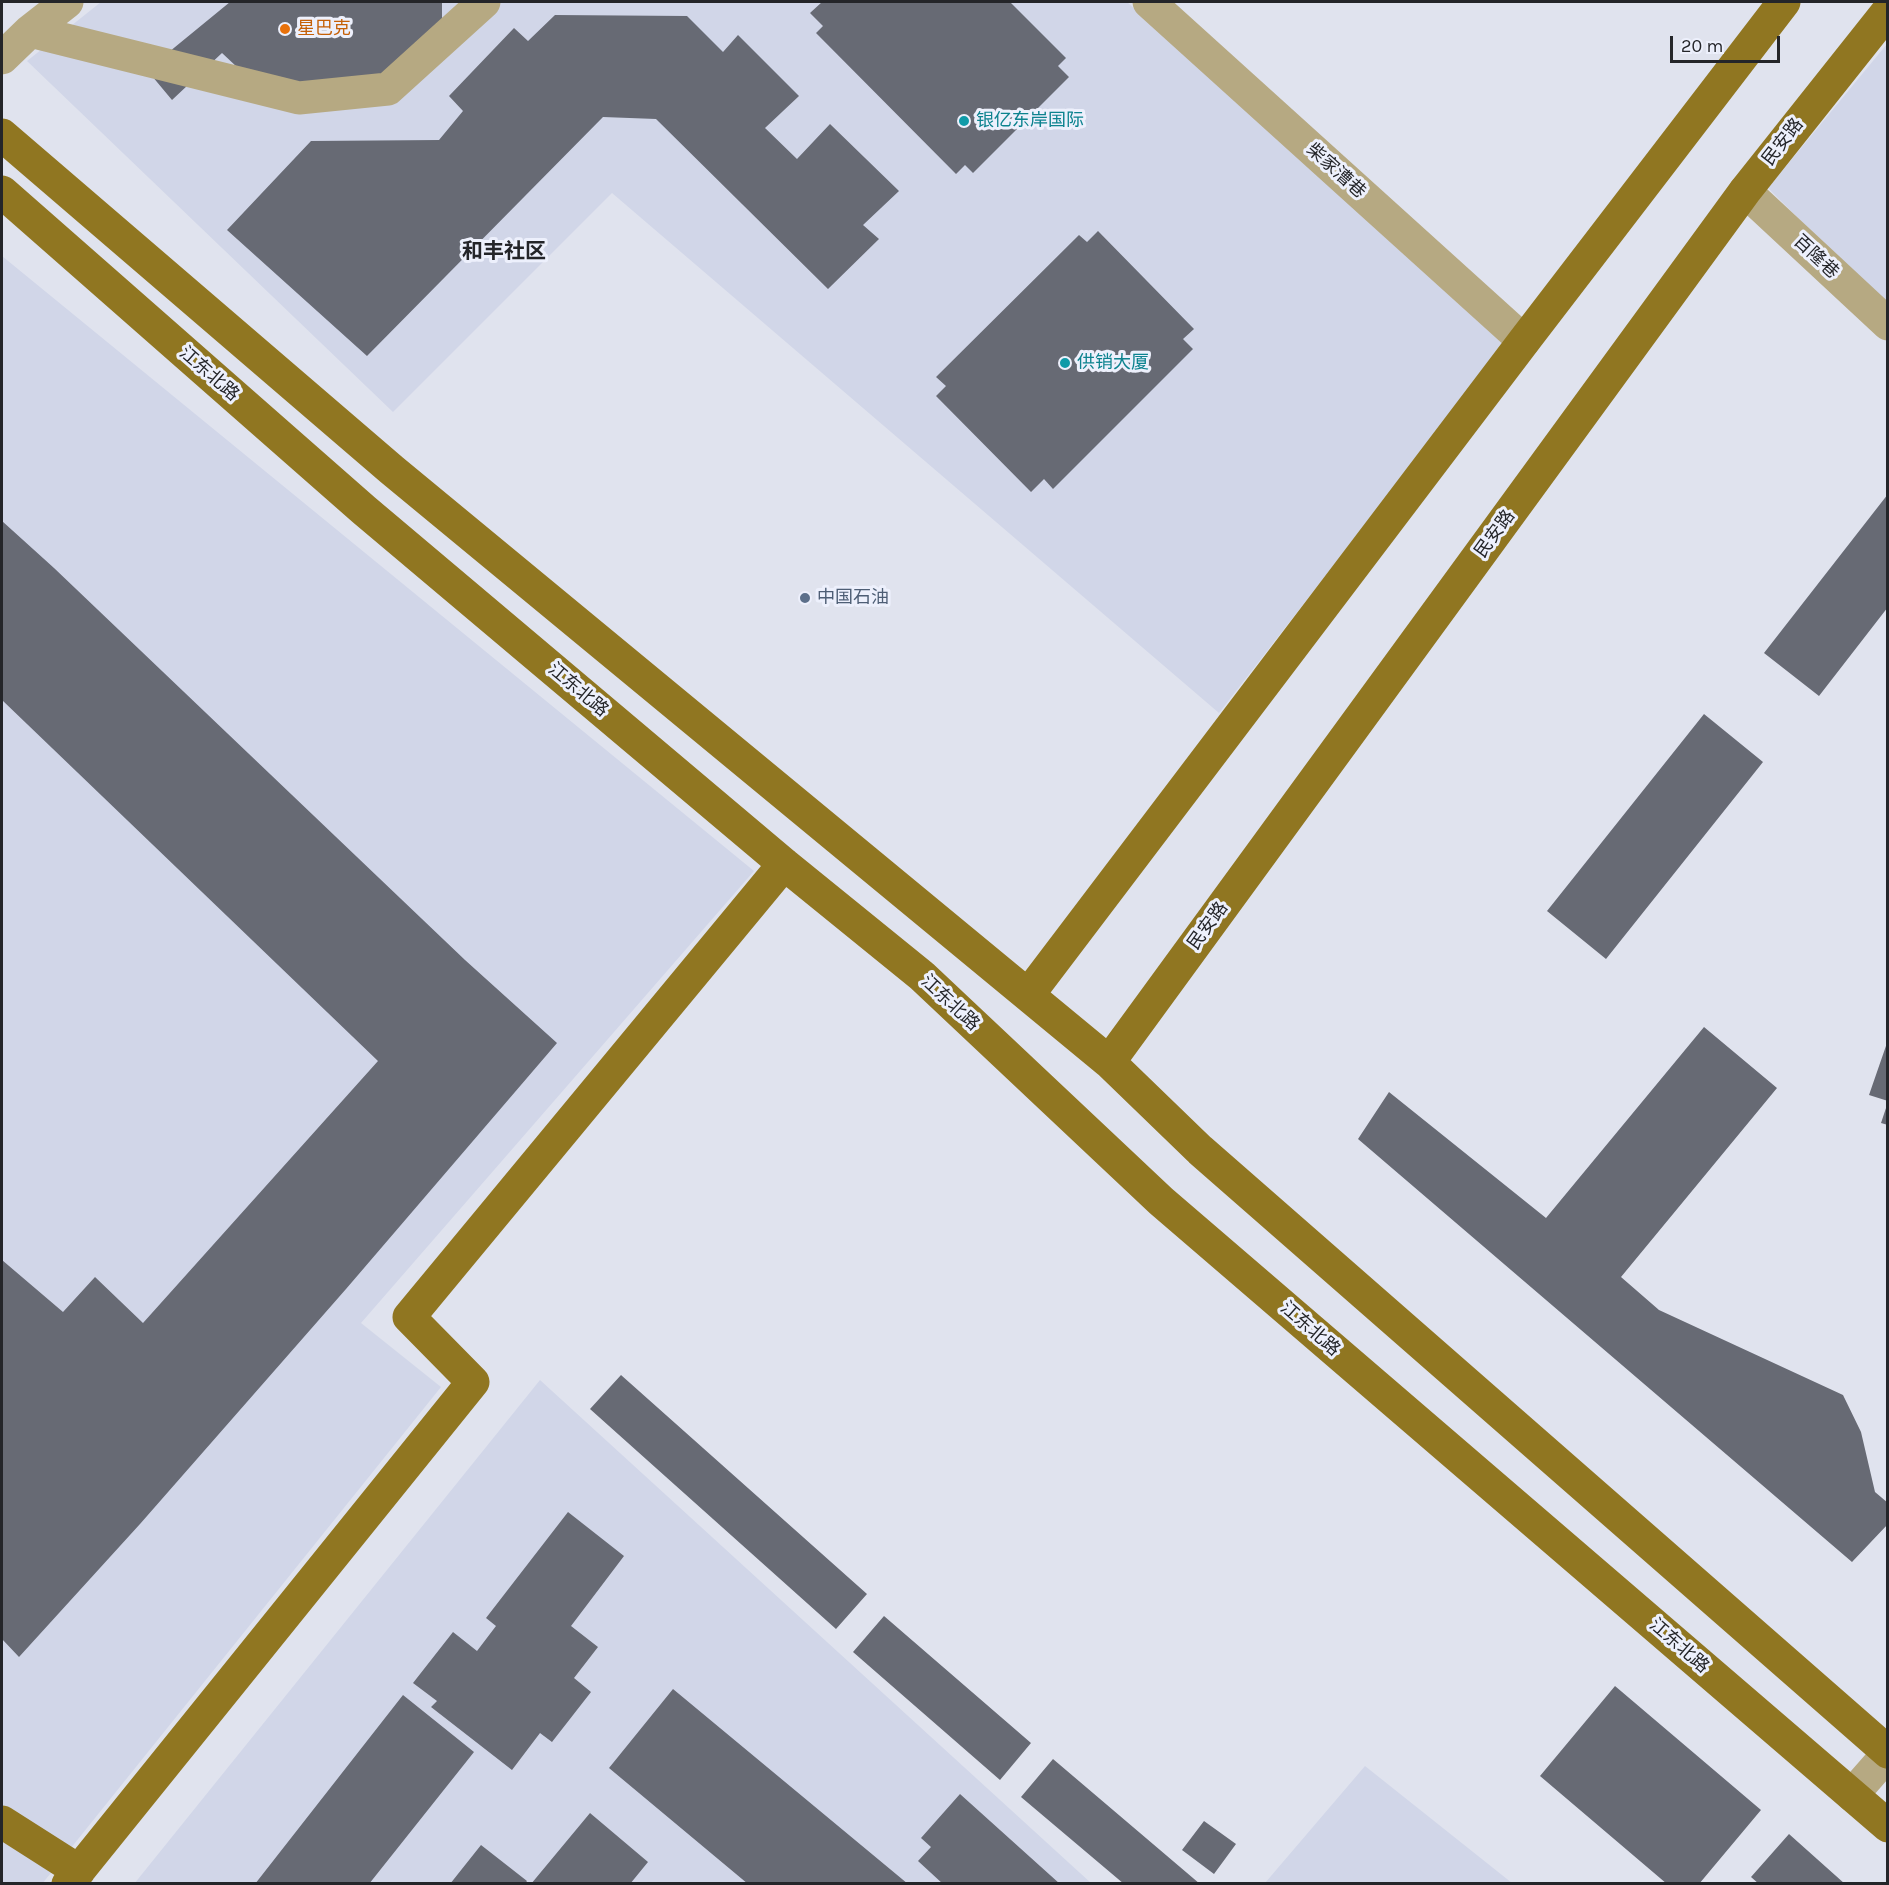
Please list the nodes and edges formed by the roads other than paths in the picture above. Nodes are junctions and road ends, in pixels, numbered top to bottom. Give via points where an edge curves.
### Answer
1 (67, 2) edge
2 (484, 2) edge
3 (1149, 2) edge
4 (1784, 2) edge
5 (1887, 10) edge
6 (30, 31) junction
7 (2, 58) edge
8 (2, 135) edge
9 (1745, 191) junction
10 (2, 192) edge
11 (1887, 324) edge
12 (1524, 341) junction
13 (784, 864) junction
14 (1028, 995) junction
15 (1109, 1062) junction
16 (1887, 1753) edge
17 (1852, 1795) junction
18 (2, 1822) edge
19 (1887, 1826) edge
20 (74, 1877) edge

1 - 6 street
2 - 6 street via 388,89 299,98
3 - 12 street, 柴家漕巷
4 - 12 main road
5 - 9 main road, 民安路
6 - 7 street
8 - 14 main road via 392,470
9 - 11 street, 百隆巷
9 - 15 main road, 民安路
10 - 13 main road, 江东北路 via 364,510
12 - 14 main road
13 - 17 main road, 江东北路 via 922,976 1161,1201
13 - 20 main road via 410,1317 473,1382
14 - 15 main road
15 - 16 main road via 1209,1158
16 - 17 street
17 - 19 main road, 江东北路
18 - 20 main road

